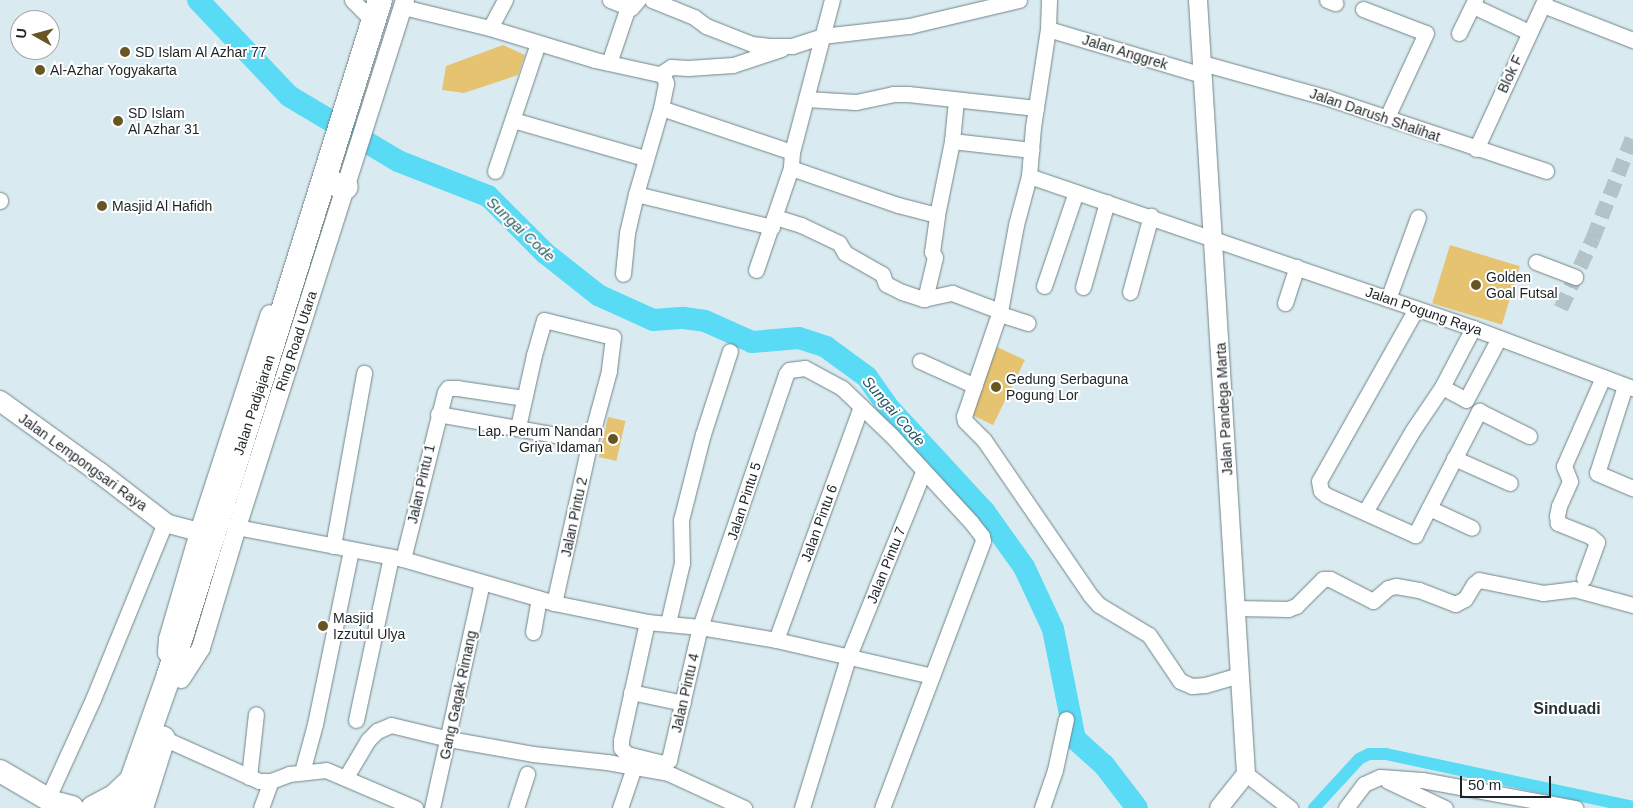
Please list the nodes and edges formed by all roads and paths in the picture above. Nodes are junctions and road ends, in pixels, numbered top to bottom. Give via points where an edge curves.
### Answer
1 (352, 0) edge
2 (610, 0) edge
3 (652, 0) edge
4 (832, 0) edge
5 (1019, 0) edge
6 (1049, 0) edge
7 (1198, 0) edge
8 (399, 2) edge
9 (1474, 3) edge
10 (1544, 3) edge
11 (633, 4) edge
12 (503, 5) edge
13 (985, 5) edge
14 (1363, 9) dead end
15 (373, 10) edge
16 (490, 28) junction
17 (1048, 29) junction
18 (1529, 32) junction
19 (1459, 33) dead end
20 (822, 36) junction
21 (1633, 40) edge
22 (538, 43) junction
23 (792, 46) junction
24 (609, 63) junction
25 (1202, 69) junction
26 (665, 71) junction
27 (806, 99) junction
28 (956, 100) junction
29 (661, 108) junction
30 (1036, 108) junction
31 (351, 117) junction
32 (1387, 117) junction
33 (513, 120) junction
34 (952, 141) junction
35 (1476, 149) junction
36 (1031, 150) junction
37 (792, 152) junction
38 (645, 158) junction
39 (791, 168) junction
40 (496, 171) dead end
41 (1546, 171) dead end
42 (337, 173) junction
43 (1029, 176) junction
44 (1076, 192) junction
45 (636, 194) junction
46 (1107, 202) junction
47 (937, 215) junction
48 (1151, 216) junction
49 (1418, 217) dead end
50 (773, 222) junction
51 (1214, 238) junction
52 (1536, 262) dead end
53 (1297, 267) junction
54 (756, 270) dead end
55 (624, 274) dead end
56 (1575, 277) dead end
57 (1044, 286) dead end
58 (1083, 287) dead end
59 (1130, 292) dead end
60 (925, 299) junction
61 (1388, 299) junction
62 (1285, 302) dead end
63 (1416, 309) junction
64 (1000, 313) junction
65 (1028, 323) dead end
66 (1473, 328) junction
67 (1499, 338) junction
68 (730, 351) dead end
69 (920, 361) dead end
70 (364, 374) dead end
71 (1603, 377) junction
72 (975, 386) junction
73 (1442, 387) junction
74 (1629, 387) edge
75 (524, 398) junction
76 (0, 401) edge
77 (861, 406) junction
78 (438, 414) junction
79 (518, 427) junction
80 (1529, 436) dead end
81 (590, 440) junction
82 (1454, 458) junction
83 (923, 472) junction
84 (1510, 483) dead end
85 (1633, 488) edge
86 (1429, 508) junction
87 (1365, 512) junction
88 (165, 523) junction
89 (237, 527) junction
90 (1472, 528) dead end
91 (199, 532) junction
92 (333, 546) junction
93 (351, 550) junction
94 (399, 557) junction
95 (1584, 578) dead end
96 (482, 582) junction
97 (556, 598) junction
98 (539, 599) junction
99 (1633, 605) edge
100 (1236, 608) junction
101 (647, 622) junction
102 (668, 623) junction
103 (700, 627) junction
104 (533, 632) dead end
105 (776, 640) junction
106 (697, 643) joint
107 (848, 658) junction
108 (1240, 675) junction
109 (932, 676) junction
110 (175, 677) junction
111 (631, 692) junction
112 (683, 703) junction
113 (256, 714) dead end
114 (1066, 719) dead end
115 (356, 720) dead end
116 (163, 738) junction
117 (449, 738) junction
118 (634, 767) junction
119 (0, 771) edge
120 (302, 772) junction
121 (527, 774) dead end
122 (1246, 774) junction
123 (249, 777) junction
124 (346, 777) junction
125 (1380, 777) junction
126 (271, 781) junction
127 (142, 796) edge
128 (60, 806) edge
129 (1287, 806) edge
130 (93, 808) edge
131 (122, 808) edge
132 (260, 808) edge
133 (415, 808) edge
134 (432, 808) edge
135 (516, 808) edge
136 (620, 808) edge
137 (744, 808) edge
138 (802, 808) edge
139 (882, 808) edge
140 (1042, 808) edge
141 (1219, 808) edge
142 (1346, 808) edge
143 (1445, 808) edge
144 (1575, 808) edge

1 - 15 street
2 - 11 street
3 - 23 street via 752,44
4 - 20 street
5 - 13 street
6 - 17 street
7 - 25 street, Jalan Pandega Marta
8 - 16 street
8 - 31 highway, Jalan Padjajaran
9 - 18 street
9 - 19 street
10 - 18 street, Blok F
10 - 21 street
11 - 24 street
12 - 16 street
13 - 20 street via 909,26
14 - 32 street via 1426,33
15 - 31 highway, Jalan Padjajaran
16 - 22 street
17 - 25 street, Jalan Anggrek
17 - 30 street
18 - 35 street, Blok F
20 - 23 street
20 - 27 street
22 - 24 street
22 - 33 street
23 - 26 street via 733,65
24 - 26 street
25 - 32 street, Jalan Darush Shalihat via 1319,95
25 - 51 street, Jalan Pandega Marta
26 - 29 street
27 - 28 street via 856,102 893,94
27 - 37 street
28 - 30 street
28 - 34 street
29 - 37 street
29 - 38 street
30 - 36 street
31 - 42 highway, Jalan Padjajaran
32 - 35 street, Jalan Darush Shalihat
33 - 38 street
33 - 40 street
34 - 36 street
34 - 47 street
35 - 41 street, Jalan Darush Shalihat
36 - 43 street
37 - 39 street
38 - 45 street
39 - 47 street
39 - 50 street
42 - 89 street, Ring Road Utara
42 - 91 street
42 - 110 highway, Jalan Padjajaran
43 - 44 street, Jalan Pogung Raya
43 - 64 street via 1016,224
44 - 46 street, Jalan Pogung Raya
44 - 57 street
45 - 50 street
45 - 55 street via 627,233
46 - 48 street, Jalan Pogung Raya
46 - 58 street
47 - 60 street via 932,252 935,257
48 - 51 street, Jalan Pogung Raya
48 - 59 street
49 - 61 street
50 - 54 street
50 - 60 street via 801,225 839,243 847,254 882,274 886,284
51 - 53 street, Jalan Pogung Raya
51 - 100 street, Jalan Pandega Marta
52 - 56 street
53 - 61 street, Jalan Pogung Raya
53 - 62 street
60 - 64 street via 952,293
61 - 63 street, Jalan Pogung Raya
63 - 66 street, Jalan Pogung Raya
63 - 87 street via 1320,481 1321,491 1326,495
64 - 65 street
64 - 72 street
66 - 67 street, Jalan Pogung Raya
66 - 73 street
67 - 71 street, Jalan Pogung Raya
67 - 73 street via 1466,400
68 - 102 street via 703,434 682,520 682,563
69 - 72 street
70 - 92 street
71 - 74 street, Jalan Pogung Raya
71 - 95 street via 1564,466 1570,481 1557,516 1558,523 1597,542
72 - 108 street via 965,421 984,440 1099,605 1149,635 1180,681 1192,686 1205,685
73 - 87 street
74 - 85 street via 1597,473
75 - 78 street, Jalan Pintu 1 via 448,388
75 - 79 street
75 - 81 street, Jalan Pintu 2 via 544,320 610,335 614,342 609,371
76 - 88 main road, Jalan Lempongsari Raya
77 - 83 street
77 - 103 street, Jalan Pintu 5 via 842,388 804,368 790,370 786,374
77 - 105 street, Jalan Pintu 6
78 - 79 street
78 - 94 street, Jalan Pintu 1
79 - 81 street
80 - 82 street via 1479,412
81 - 97 street, Jalan Pintu 2
82 - 84 street
82 - 86 street
83 - 107 street, Jalan Pintu 7
83 - 109 street via 971,522 983,540
86 - 87 street via 1415,536
86 - 90 street
88 - 91 street
88 - 128 street via 93,699
89 - 92 street
89 - 110 street, Ring Road Utara via 201,648
91 - 110 street via 168,639
92 - 93 street
93 - 94 street
93 - 120 street
94 - 96 street
94 - 115 street, Jalan Pintu 1
96 - 98 street
96 - 117 street, Gang Gagak Rimang
97 - 98 street
97 - 101 street
98 - 104 street
99 - 100 street via 1574,589 1543,593 1479,580 1465,599 1455,604 1419,590 1396,586 1388,588 1373,602 1330,579 1323,579 1288,610
100 - 108 street, Jalan Pandega Marta
101 - 102 street
101 - 111 street
102 - 103 street
103 - 105 street
103 - 106 street, Jalan Pintu 5
105 - 107 street
106 - 112 street, Jalan Pintu 4
107 - 109 street
107 - 138 street, Jalan Pintu 7
108 - 122 street, Jalan Pandega Marta
109 - 139 street
110 - 116 highway, Jalan Padjajaran
110 - 127 highway, Jalan Padjajaran
111 - 112 street
111 - 112 street, Jalan Pintu 4 via 621,748 628,754 662,763 670,760
113 - 123 street
114 - 140 street via 1055,770
116 - 123 street
116 - 127 highway, Jalan Padjajaran
117 - 118 street via 533,754
117 - 124 street via 388,725 368,740
117 - 134 street, Gang Gagak Rimang
118 - 136 street
118 - 137 street via 668,773
119 - 128 main road
120 - 124 street via 326,770
120 - 126 street
121 - 135 street
122 - 129 street
122 - 141 street
123 - 126 street via 259,782
124 - 133 street
125 - 142 street via 1364,784
125 - 143 street
125 - 144 street via 1422,780
126 - 132 street
127 - 130 highway via 114,798
127 - 131 highway, Jalan Padjajaran

